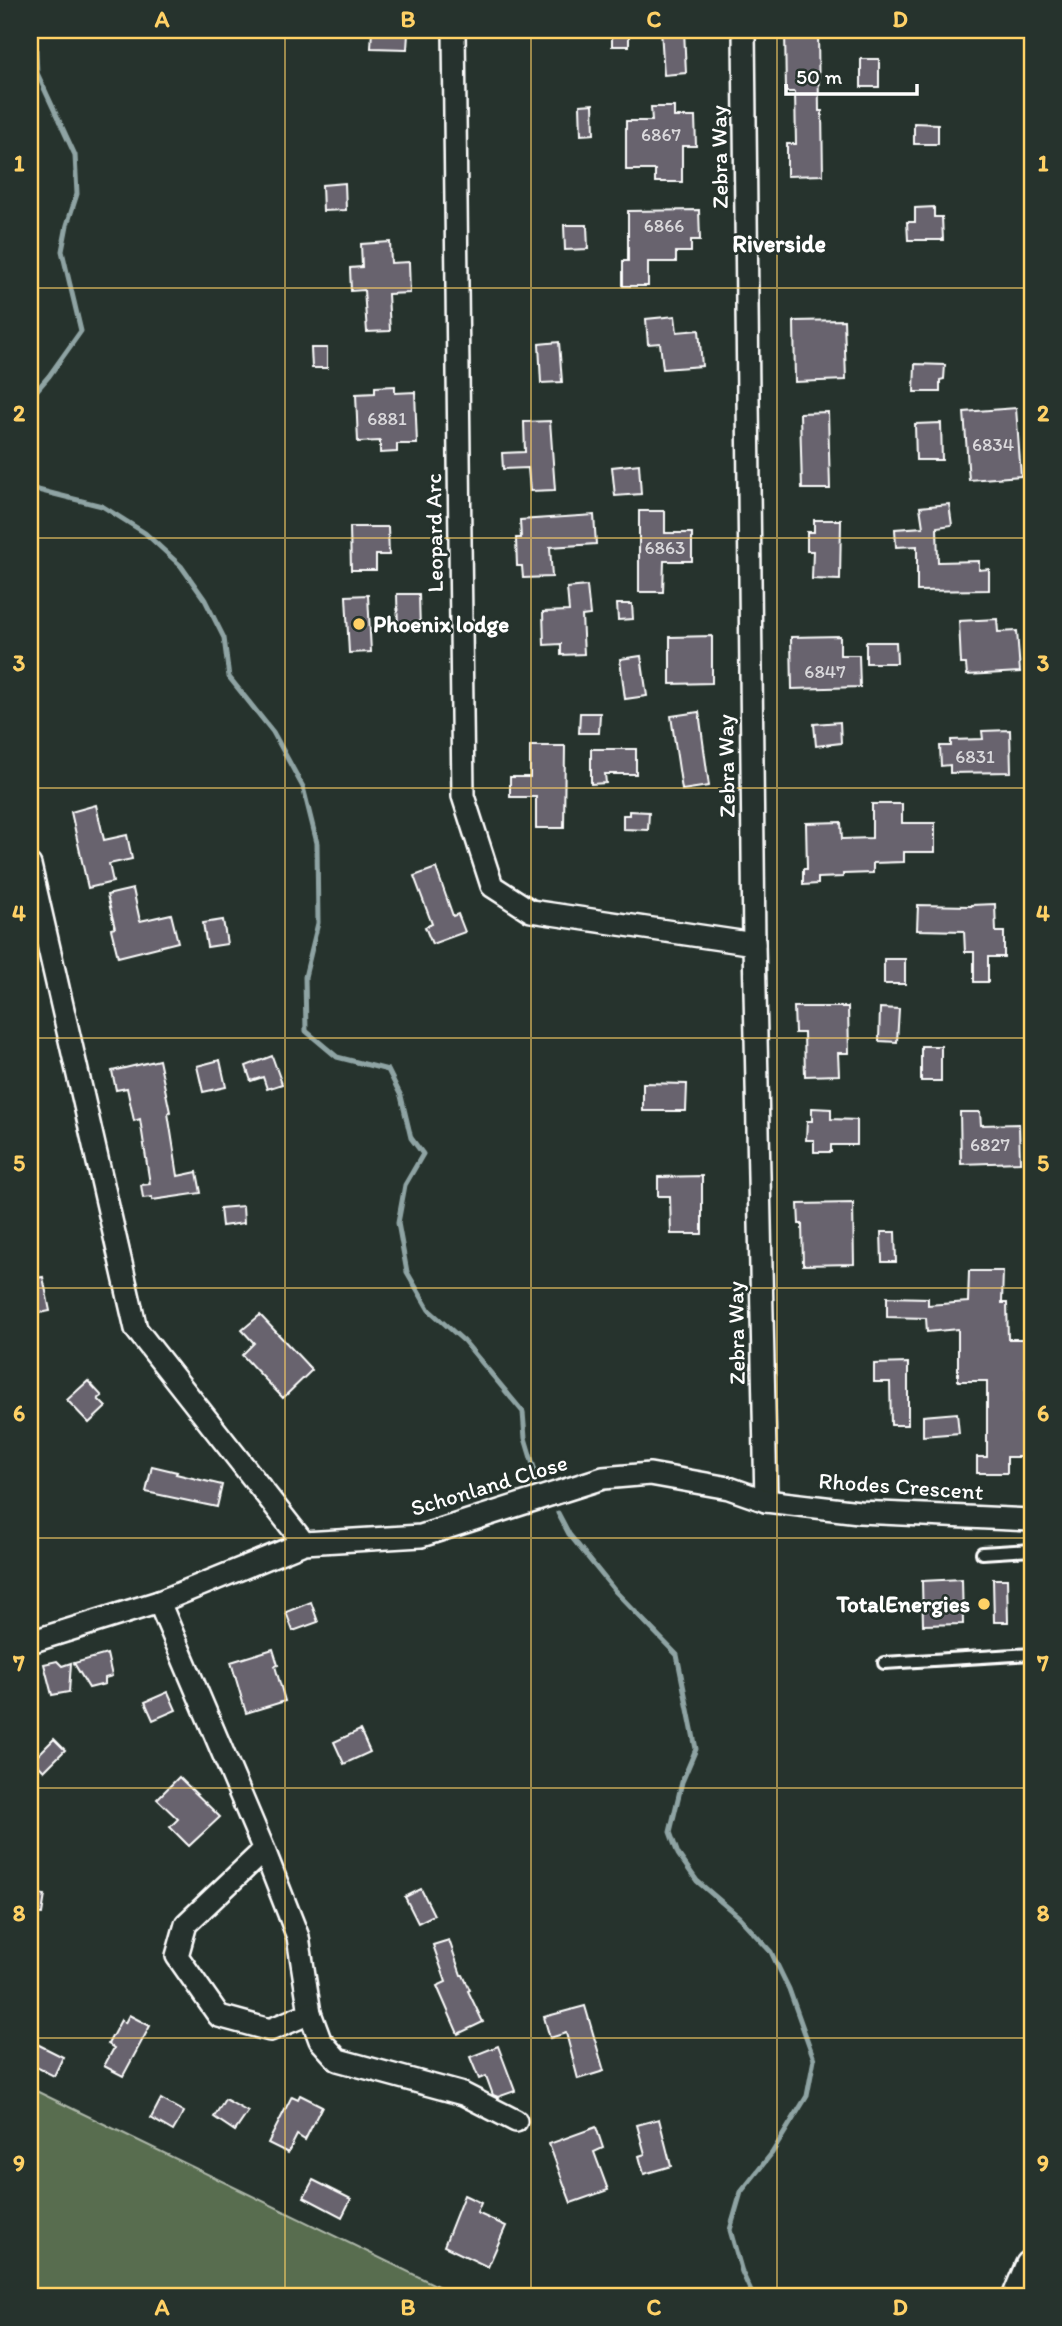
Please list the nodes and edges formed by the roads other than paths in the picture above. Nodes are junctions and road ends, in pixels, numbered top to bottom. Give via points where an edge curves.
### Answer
1 (454, 30) edge
2 (744, 30) edge
3 (30, 864) edge
4 (754, 944) junction
5 (766, 1501) junction
6 (1032, 1520) edge
7 (304, 1543) junction
8 (1032, 1550) edge
9 (982, 1553) dead end
10 (159, 1602) junction
11 (30, 1642) edge
12 (1032, 1654) edge
13 (884, 1664) dead end
14 (264, 1850) junction
15 (310, 2013) junction
16 (516, 2121) dead end
17 (1032, 2267) edge
18 (1020, 2296) edge

1 - 4 street, Leopard Arc via 463,796 492,886 531,911
2 - 4 street, Zebra Way
3 - 7 street via 136,1329
4 - 5 street, Zebra Way
5 - 6 street, Rhodes Crescent via 859,1512
5 - 7 street, Schonland Close via 729,1488 650,1474 603,1478 421,1536
7 - 10 street, Schonland Close
8 - 9 lane
10 - 11 street, Schonland Close
10 - 14 street
12 - 13 lane
14 - 15 street via 298,1937
14 - 15 street via 186,1924 177,1956 219,2016 270,2030
15 - 16 street via 320,2040 338,2060 463,2094
17 - 18 highway

